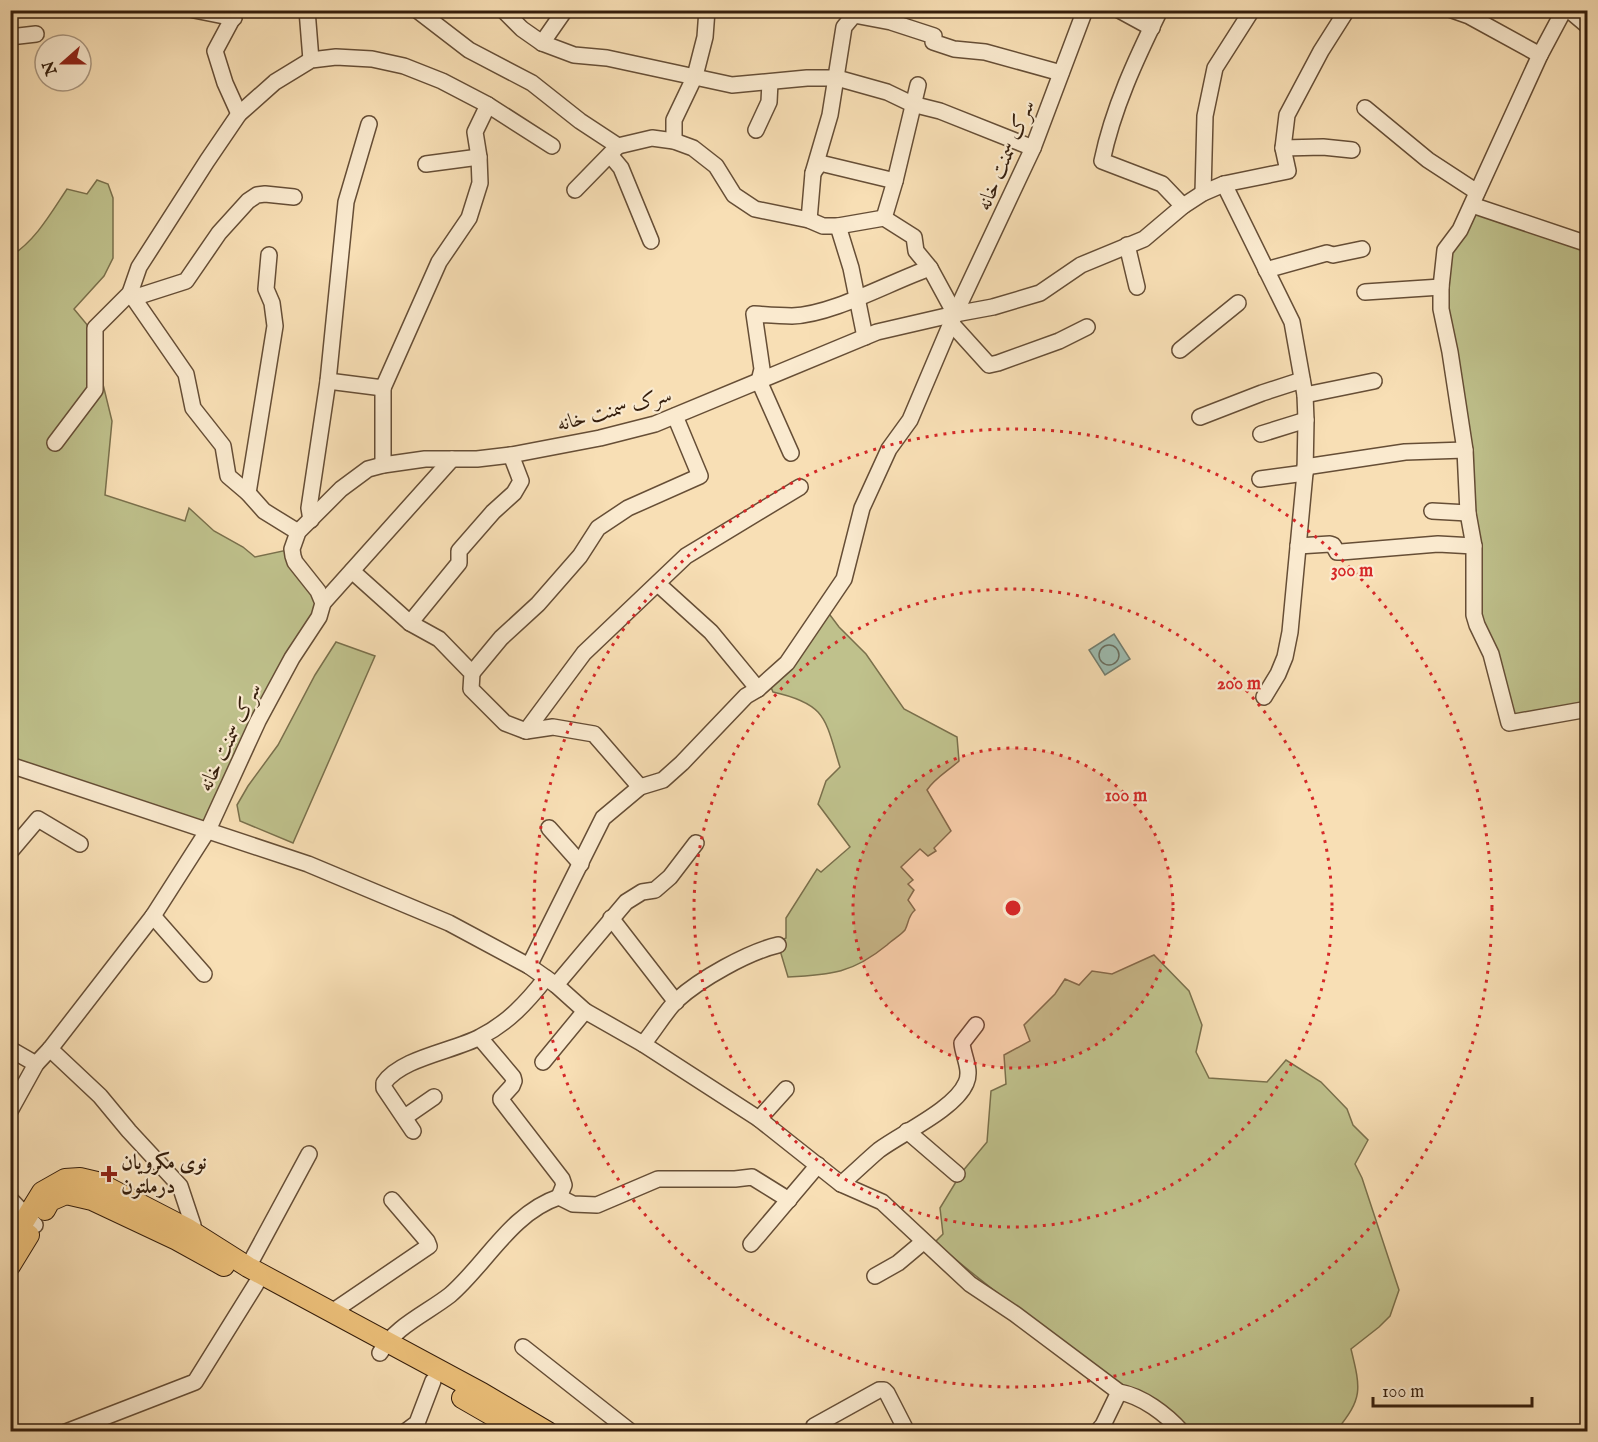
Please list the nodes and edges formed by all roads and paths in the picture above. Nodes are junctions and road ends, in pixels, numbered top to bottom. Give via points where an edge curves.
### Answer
1 (194, 10) edge
2 (307, 10) edge
3 (417, 10) edge
4 (503, 10) edge
5 (565, 10) edge
6 (707, 10) edge
7 (1085, 10) edge
8 (1119, 10) edge
9 (1160, 10) edge
10 (1252, 10) edge
11 (1347, 10) edge
12 (1452, 10) edge
13 (1566, 10) edge
14 (235, 14) edge
15 (1587, 26) edge
16 (1152, 28) junction
17 (33, 33) edge
18 (10, 37) edge
19 (543, 43) junction
20 (1540, 55) junction
21 (311, 60) junction
22 (1061, 73) junction
23 (695, 76) junction
24 (837, 78) junction
25 (770, 81) junction
26 (918, 85) dead end
27 (912, 104) junction
28 (488, 105) junction
29 (1365, 108) dead end
30 (239, 114) junction
31 (369, 124) dead end
32 (756, 130) dead end
33 (674, 141) junction
34 (552, 146) dead end
35 (1034, 148) junction
36 (1283, 148) junction
37 (1352, 150) dead end
38 (614, 151) junction
39 (479, 157) junction
40 (426, 164) dead end
41 (813, 173) junction
42 (895, 182) junction
43 (1224, 184) junction
44 (575, 190) dead end
45 (1203, 193) junction
46 (294, 197) dead end
47 (1475, 199) junction
48 (1183, 206) junction
49 (884, 218) junction
50 (809, 220) junction
51 (838, 226) junction
52 (651, 241) dead end
53 (1587, 244) edge
54 (1127, 245) junction
55 (1362, 249) dead end
56 (269, 255) dead end
57 (930, 268) junction
58 (1266, 270) junction
59 (1137, 287) dead end
60 (1441, 287) junction
61 (1365, 292) dead end
62 (131, 295) junction
63 (855, 298) junction
64 (1238, 303) dead end
65 (953, 319) junction
66 (1087, 327) dead end
67 (865, 337) junction
68 (1180, 350) dead end
69 (328, 381) junction
70 (759, 381) junction
71 (1374, 381) dead end
72 (1303, 387) junction
73 (383, 388) junction
74 (675, 416) junction
75 (1200, 417) dead end
76 (1306, 420) junction
77 (1261, 434) dead end
78 (55, 443) dead end
79 (1465, 450) junction
80 (791, 453) dead end
81 (511, 455) junction
82 (452, 459) junction
83 (383, 465) junction
84 (1305, 470) junction
85 (1260, 479) dead end
86 (800, 487) dead end
87 (248, 493) junction
88 (1432, 511) dead end
89 (1468, 513) junction
90 (311, 520) junction
91 (298, 531) junction
92 (1298, 546) junction
93 (1474, 546) junction
94 (352, 571) junction
95 (658, 584) junction
96 (322, 603) junction
97 (410, 623) junction
98 (472, 673) junction
99 (758, 689) junction
100 (1264, 697) dead end
101 (1587, 709) edge
102 (526, 731) junction
103 (10, 765) edge
104 (640, 787) junction
105 (549, 828) dead end
106 (208, 830) junction
107 (696, 843) dead end
108 (80, 844) dead end
109 (11, 851) edge
110 (581, 864) junction
111 (153, 916) junction
112 (611, 918) junction
113 (778, 945) dead end
114 (529, 966) junction
115 (204, 974) dead end
116 (551, 981) junction
117 (676, 1002) junction
118 (585, 1011) junction
119 (976, 1025) dead end
120 (480, 1038) junction
121 (644, 1044) junction
122 (10, 1049) edge
123 (50, 1049) junction
124 (543, 1062) dead end
125 (36, 1064) junction
126 (786, 1089) dead end
127 (434, 1097) dead end
128 (10, 1111) edge
129 (405, 1117) junction
130 (759, 1119) junction
131 (413, 1131) dead end
132 (907, 1131) junction
133 (309, 1154) dead end
134 (818, 1165) junction
135 (957, 1174) dead end
136 (841, 1184) junction
137 (559, 1197) junction
138 (10, 1199) edge
139 (392, 1200) dead end
140 (789, 1200) junction
141 (30, 1221) junction
142 (188, 1229) junction
143 (922, 1242) junction
144 (10, 1244) edge
145 (751, 1244) dead end
146 (10, 1266) edge
147 (252, 1275) junction
148 (875, 1276) dead end
149 (332, 1312) junction
150 (383, 1347) junction
151 (523, 1347) dead end
152 (433, 1382) junction
153 (1119, 1392) junction
154 (814, 1426) dead end
155 (66, 1431) edge
156 (405, 1431) edge
157 (521, 1431) edge
158 (548, 1431) edge
159 (631, 1431) edge
160 (907, 1431) edge
161 (1097, 1431) edge
162 (1182, 1431) edge

1 - 14 street
2 - 21 street
3 - 38 street via 469,50 532,83
4 - 19 street
5 - 19 street
6 - 23 street
7 - 22 street, سرک سمنت خانه
8 - 16 street
9 - 16 street
10 - 45 street via 1215,68 1205,116
11 - 36 street via 1287,115
12 - 20 street
13 - 15 street
13 - 20 street
14 - 30 street via 215,51
16 - 48 street via 1126,83 1102,161 1162,184
17 - 18 street
19 - 23 street via 574,55
20 - 47 street
21 - 28 street via 345,57 404,66
21 - 30 street via 274,82
22 - 24 street via 985,52 954,49 933,42 934,36 915,29 854,15 844,27
22 - 35 street, سرک سمنت خانه
23 - 25 street via 732,85
23 - 33 street via 674,120
24 - 25 street
24 - 27 street via 887,92
24 - 41 street
25 - 32 street via 769,102
26 - 27 street
27 - 35 street
27 - 42 street
28 - 34 street
28 - 39 street via 475,132
29 - 47 street
30 - 62 street via 139,267
31 - 69 street via 346,202
33 - 38 street via 652,138
33 - 50 street via 693,148 717,166 734,195 755,209
35 - 65 street, سرک سمنت خانه
36 - 37 street
36 - 43 street via 1288,171
38 - 44 street
38 - 52 street
39 - 40 street
39 - 73 street via 480,183 469,218 439,261
41 - 42 street via 820,163
41 - 50 street
42 - 49 street
43 - 45 street
43 - 58 street
45 - 48 street
46 - 62 street via 257,195 234,214 186,281
47 - 53 street
47 - 60 street via 1445,250
48 - 54 street via 1144,239
49 - 51 street
49 - 57 street via 914,237 916,251
50 - 51 street via 823,226
51 - 63 street via 851,268
54 - 59 street
54 - 65 street via 1081,265 1040,293
55 - 58 street via 1327,253
56 - 87 street via 266,289 274,326
57 - 63 street
57 - 65 street
58 - 72 street via 1292,322
60 - 61 street
60 - 79 street via 1441,309
62 - 78 street via 95,328 95,390
62 - 87 street via 186,374 193,408 223,446 228,476
63 - 67 street
63 - 70 street via 838,307 794,316 754,314 762,369
64 - 68 street
65 - 66 street via 989,364 1059,341
65 - 67 street, سرک سمنت خانه
65 - 99 street via 910,420 889,449 862,508 844,579 787,663
67 - 70 street, سرک سمنت خانه
69 - 73 street
69 - 90 street via 309,508
70 - 74 street, سرک سمنت خانه
70 - 80 street
71 - 72 street
72 - 75 street via 1262,393
72 - 76 street
73 - 83 street
74 - 81 street, سرک سمنت خانه via 600,438
74 - 98 street via 700,476 628,508 598,528 580,556
76 - 77 street
76 - 84 street
79 - 84 street via 1405,452
79 - 89 street
81 - 82 street, سرک سمنت خانه
81 - 97 street via 521,481 514,493 459,551 459,563
82 - 83 street, سرک سمنت خانه
82 - 94 street, سرک سمنت خانه
83 - 90 street, سرک سمنت خانه via 368,470 342,489
84 - 85 street
84 - 92 street
86 - 95 street via 686,556
87 - 91 street via 264,511
88 - 89 street
89 - 93 street
90 - 91 street, سرک سمنت خانه
91 - 96 street via 293,556
92 - 93 street via 1330,544 1341,552 1438,544
92 - 100 street via 1285,657
93 - 101 street via 1474,615 1491,654 1509,723
94 - 96 street, سرک سمنت خانه
94 - 97 street
95 - 99 street via 711,632
95 - 102 street via 584,652
96 - 106 street, سرک سمنت خانه via 319,617 258,721
97 - 98 street via 439,639
98 - 102 street via 471,689 505,723
99 - 104 street via 746,696 663,780
102 - 104 street via 553,727 594,734
103 - 106 street
104 - 110 street via 603,818
105 - 110 street
106 - 111 street, سرک سمنت خانه
106 - 114 street via 366,887 449,923
107 - 112 street via 670,877 655,890 642,892 626,902
108 - 109 street via 38,819
110 - 114 street
111 - 115 street
111 - 123 street, سرک سمنت خانه
112 - 116 street
112 - 117 street
113 - 117 street via 760,949 694,986
114 - 116 street
116 - 118 street
116 - 120 street via 512,1017
117 - 121 street
118 - 121 street
118 - 124 street
119 - 132 street via 962,1043 968,1070 962,1091 939,1112
120 - 129 street via 410,1063 387,1078 384,1088
120 - 137 street via 513,1077 512,1086 501,1100 562,1179
121 - 130 street
122 - 125 street
123 - 125 street, سرک سمنت خانه
123 - 142 street via 100,1096 180,1186 193,1225
125 - 128 street, سرک سمنت خانه
126 - 130 street
127 - 129 street
129 - 131 street
130 - 134 street
132 - 135 street
132 - 136 street
133 - 147 street
134 - 136 street
134 - 140 street
136 - 143 street via 882,1202
137 - 140 street via 573,1204 597,1205 658,1179 752,1177
137 - 150 street via 520,1220 451,1294
138 - 141 street
139 - 149 street via 429,1246
140 - 145 street
141 - 142 main road via 42,1192 64,1179 80,1178 98,1182
141 - 144 main road
141 - 146 main road
141 - 147 main road via 50,1201 66,1194 92,1200
142 - 147 main road
143 - 148 street
143 - 153 street via 970,1284
147 - 149 main road
147 - 150 main road
147 - 155 street via 195,1382
149 - 150 main road
150 - 152 main road
150 - 158 main road via 482,1393
151 - 159 street
152 - 156 street via 417,1423
152 - 157 main road
153 - 161 street
153 - 162 street via 1132,1394
154 - 160 street via 884,1390

